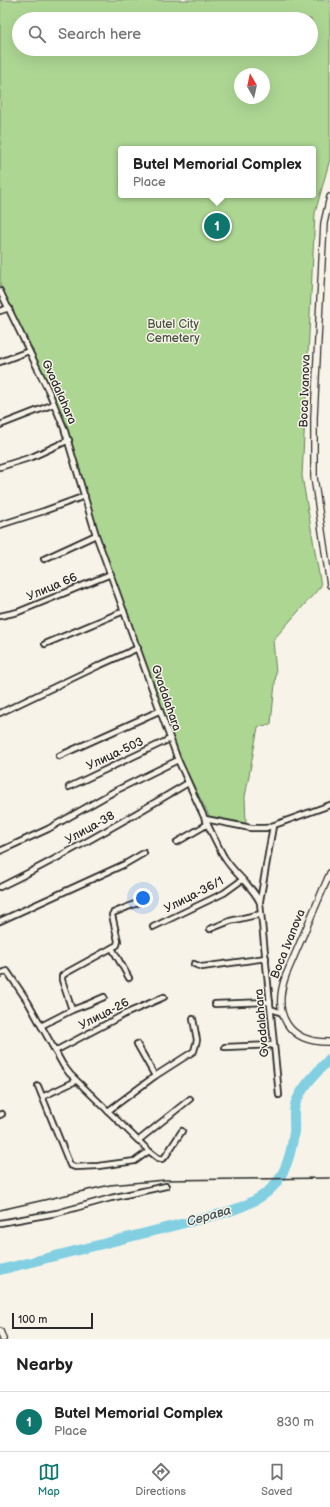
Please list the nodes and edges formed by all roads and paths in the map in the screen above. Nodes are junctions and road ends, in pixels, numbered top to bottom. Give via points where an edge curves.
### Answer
1 (330, 197) edge
2 (0, 291) edge
3 (9, 308) junction
4 (0, 311) edge
5 (29, 351) junction
6 (0, 362) edge
7 (54, 404) junction
8 (0, 425) edge
9 (69, 440) junction
10 (0, 467) edge
11 (85, 496) junction
12 (0, 525) edge
13 (96, 535) junction
14 (44, 559) dead end
15 (111, 574) junction
16 (330, 585) edge
17 (124, 611) junction
18 (0, 616) edge
19 (45, 644) dead end
20 (138, 648) junction
21 (159, 711) junction
22 (0, 713) edge
23 (170, 739) junction
24 (59, 756) dead end
25 (178, 760) junction
26 (188, 783) junction
27 (69, 787) dead end
28 (330, 805) edge
29 (207, 821) junction
30 (273, 826) junction
31 (177, 842) dead end
32 (0, 851) edge
33 (144, 853) dead end
34 (330, 873) edge
35 (242, 880) junction
36 (0, 887) edge
37 (142, 901) dead end
38 (260, 903) junction
39 (261, 914) junction
40 (0, 921) edge
41 (153, 927) dead end
42 (210, 929) dead end
43 (112, 948) junction
44 (266, 958) junction
45 (194, 964) dead end
46 (0, 974) edge
47 (129, 978) dead end
48 (104, 997) dead end
49 (164, 998) dead end
50 (270, 1002) junction
51 (215, 1004) dead end
52 (271, 1009) junction
53 (72, 1010) junction
54 (282, 1013) junction
55 (193, 1020) dead end
56 (41, 1026) junction
57 (329, 1042) edge
58 (137, 1044) dead end
59 (274, 1045) junction
60 (225, 1047) dead end
61 (55, 1051) junction
62 (155, 1076) junction
63 (76, 1081) junction
64 (38, 1086) dead end
65 (279, 1095) dead end
66 (44, 1096) junction
67 (190, 1099) dead end
68 (108, 1111) junction
69 (182, 1130) dead end
70 (139, 1140) junction
71 (149, 1151) junction
72 (166, 1186) dead end
73 (0, 1223) edge
74 (0, 1330) edge
75 (3, 1339) edge

1 - 16 street, Boca Ivanova via 324,223 314,417 314,477
2 - 3 street, Gvadalahara
3 - 4 street
3 - 5 street, Gvadalahara
5 - 6 street
5 - 7 street, Gvadalahara
7 - 8 street
7 - 9 street, Gvadalahara
9 - 10 street via 32,457
9 - 11 street, Gvadalahara
11 - 12 street
11 - 13 street, Gvadalahara
13 - 14 street
13 - 15 street, Gvadalahara
15 - 17 street, Gvadalahara
15 - 18 street, Улица 66 via 18,612
17 - 19 street
17 - 20 street, Gvadalahara
20 - 21 street, Gvadalahara
20 - 22 street
21 - 23 street, Gvadalahara
21 - 24 street
23 - 25 street, Gvadalahara
23 - 27 street, Улица-503
25 - 26 street, Gvadalahara
25 - 32 street via 115,791 48,829
26 - 29 street, Gvadalahara
26 - 36 street, Улица-38 via 129,818
28 - 30 street
29 - 30 street via 251,828
29 - 31 street
29 - 35 street, Gvadalahara via 225,858
30 - 38 street
33 - 40 street
34 - 54 street, Boca Ivanova via 284,981
35 - 38 street, Gvadalahara
35 - 41 street, Улица-36/1 via 224,893
37 - 43 street via 113,913 118,941
38 - 39 street, Gvadalahara
39 - 42 street via 230,921
39 - 44 street, Gvadalahara
43 - 47 street
43 - 53 street via 62,976
44 - 45 street via 202,967
44 - 50 street, Gvadalahara
46 - 56 street via 7,971
48 - 53 street
49 - 61 street, Улица-26 via 125,1014
50 - 51 street
50 - 52 street, Gvadalahara
52 - 54 street
52 - 59 street, Gvadalahara
53 - 56 street
54 - 57 street via 289,1026 299,1035 314,1041
55 - 62 street via 197,1040 194,1051
56 - 61 street
58 - 62 street
59 - 60 street
59 - 65 street, Gvadalahara
61 - 63 street
62 - 68 street
63 - 66 street
63 - 68 street
64 - 66 street
66 - 71 street via 70,1165 98,1166 135,1161
67 - 70 street
68 - 70 street
69 - 71 street via 162,1159
70 - 71 street
72 - 73 street via 57,1213
74 - 75 street

